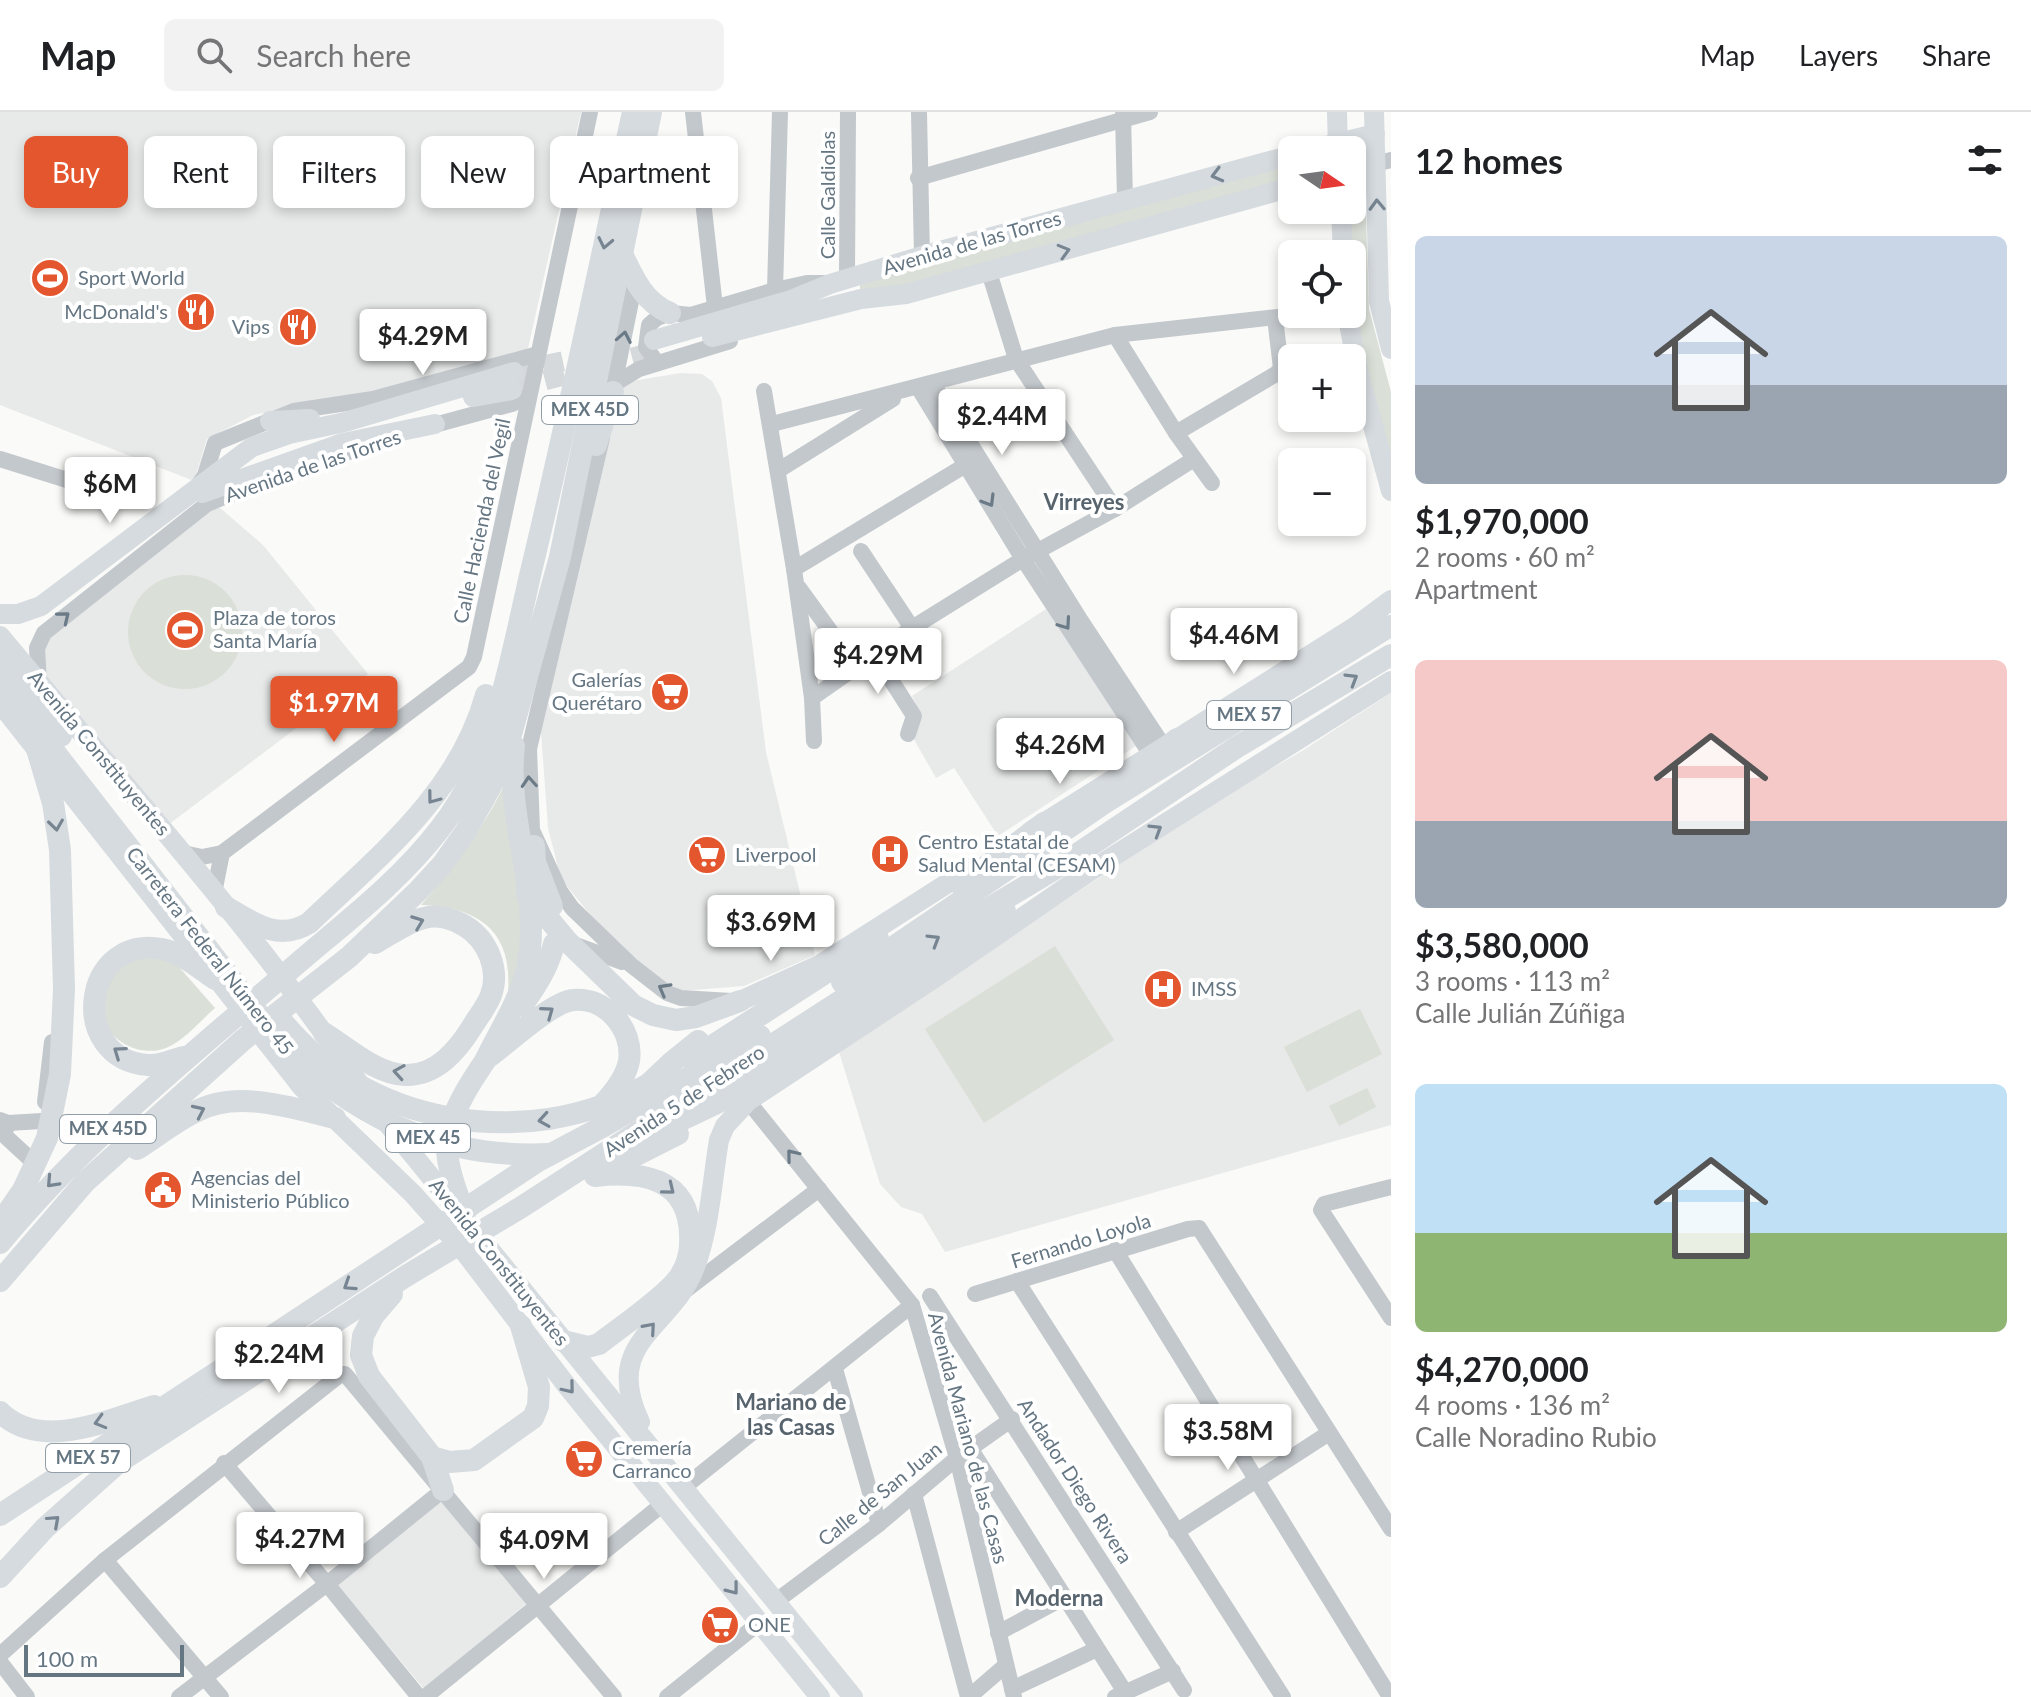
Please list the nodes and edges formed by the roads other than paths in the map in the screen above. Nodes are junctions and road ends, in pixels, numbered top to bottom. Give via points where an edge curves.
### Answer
1 (590, 112) edge
2 (633, 112) edge
3 (651, 112) edge
4 (693, 112) edge
5 (780, 112) edge
6 (848, 112) edge
7 (919, 112) edge
8 (1150, 112) edge
9 (1337, 112) edge
10 (1374, 112) edge
11 (1123, 117) edge
12 (1383, 132) edge
13 (1338, 136) edge
14 (1278, 159) edge
15 (1383, 162) edge
16 (918, 178) junction
17 (1278, 190) edge
18 (1132, 198) junction
19 (1147, 228) junction
20 (1384, 240) edge
21 (622, 254) junction
22 (922, 256) junction
23 (989, 272) junction
24 (838, 281) junction
25 (635, 282) junction
26 (775, 290) junction
27 (1385, 301) edge
28 (715, 307) junction
29 (670, 313) junction
30 (1275, 318) junction
31 (1278, 318) edge
32 (1360, 328) edge
33 (1115, 335) junction
34 (656, 351) junction
35 (1391, 351) edge
36 (538, 354) junction
37 (1016, 359) junction
38 (1366, 359) edge
39 (516, 385) junction
40 (614, 387) junction
41 (919, 387) junction
42 (764, 391) dead end
43 (1366, 399) edge
44 (401, 406) junction
45 (431, 417) junction
46 (261, 424) junction
47 (772, 424) junction
48 (345, 431) junction
49 (1176, 433) junction
50 (563, 437) junction
51 (1391, 445) edge
52 (1194, 459) junction
53 (973, 461) junction
54 (3, 463) edge
55 (779, 470) junction
56 (256, 483) joint
57 (1212, 483) dead end
58 (83, 485) dead end
59 (196, 491) junction
60 (1391, 491) edge
61 (235, 492) junction
62 (1115, 509) junction
63 (861, 551) dead end
64 (1030, 555) junction
65 (560, 557) junction
66 (795, 577) junction
67 (1391, 600) edge
68 (0, 607) edge
69 (0, 614) edge
70 (0, 624) edge
71 (1390, 626) edge
72 (912, 628) junction
73 (1391, 635) edge
74 (0, 636) edge
75 (875, 655) junction
76 (1391, 655) edge
77 (0, 659) edge
78 (857, 668) junction
79 (1391, 681) edge
80 (39, 683) junction
81 (0, 686) edge
82 (812, 698) junction
83 (0, 703) edge
84 (520, 706) junction
85 (908, 734) dead end
86 (814, 741) dead end
87 (50, 744) junction
88 (1164, 747) junction
89 (1106, 802) junction
90 (532, 830) junction
91 (1048, 831) junction
92 (183, 853) junction
93 (222, 853) junction
94 (1058, 867) junction
95 (527, 893) junction
96 (220, 900) junction
97 (552, 906) dead end
98 (561, 943) junction
99 (349, 957) junction
100 (821, 964) junction
101 (631, 965) junction
102 (215, 979) junction
103 (64, 989) junction
104 (740, 1001) junction
105 (235, 1032) junction
106 (324, 1033) junction
107 (192, 1054) junction
108 (486, 1059) junction
109 (748, 1101) junction
110 (335, 1118) junction
111 (42, 1121) junction
112 (604, 1126) junction
113 (3, 1128) edge
114 (29, 1158) junction
115 (538, 1161) junction
116 (595, 1176) junction
117 (85, 1182) junction
118 (1391, 1187) edge
119 (819, 1189) junction
120 (66, 1202) junction
121 (0, 1206) edge
122 (513, 1212) junction
123 (465, 1216) junction
124 (0, 1223) edge
125 (0, 1243) edge
126 (1115, 1250) junction
127 (406, 1276) junction
128 (0, 1281) edge
129 (1017, 1281) junction
130 (680, 1294) junction
131 (975, 1294) dead end
132 (930, 1296) dead end
133 (0, 1297) edge
134 (912, 1305) junction
135 (1391, 1318) edge
136 (521, 1326) junction
137 (563, 1341) junction
138 (835, 1369) junction
139 (175, 1400) junction
140 (0, 1412) edge
141 (1012, 1419) junction
142 (1329, 1433) junction
143 (653, 1451) junction
144 (963, 1453) junction
145 (432, 1457) junction
146 (224, 1463) junction
147 (1257, 1481) junction
148 (683, 1488) junction
149 (443, 1490) junction
150 (914, 1494) junction
151 (664, 1503) junction
152 (0, 1515) edge
153 (879, 1524) junction
154 (1391, 1529) edge
155 (1176, 1532) junction
156 (105, 1560) junction
157 (0, 1577) edge
158 (327, 1584) junction
159 (1065, 1597) junction
160 (775, 1602) junction
161 (538, 1605) junction
162 (759, 1623) junction
163 (998, 1633) junction
164 (1097, 1649) junction
165 (0, 1655) edge
166 (0, 1662) edge
167 (1006, 1665) junction
168 (1173, 1671) junction
169 (204, 1677) junction
170 (1184, 1690) dead end
171 (1013, 1693) edge
172 (1385, 1693) edge
173 (1120, 1694) edge
174 (27, 1697) edge
175 (179, 1697) edge
176 (221, 1697) edge
177 (419, 1697) edge
178 (425, 1697) edge
179 (614, 1697) edge
180 (667, 1697) edge
181 (820, 1697) edge
182 (853, 1697) edge
183 (969, 1697) edge
184 (1283, 1697) edge

1 - 36 street, Calle Hacienda del Vegil
2 -> 50 highway, MEX 45D
3 - 21 highway, MEX 45D
4 - 28 street
5 - 26 street
6 - 24 street, Calle Galdiolas
7 - 16 street
8 - 11 street
9 - 13 main road
10 - 12 main road
11 - 16 street
11 - 18 street
12 - 15 main road
14 -> 18 main road, Avenida de las Torres
20 -> 15 main road
16 - 22 street
17 - 19 main road, Avenida de las Torres
18 - 19 main road
18 - 22 main road, Avenida de las Torres
23 -> 19 main road, Avenida de las Torres
20 - 27 main road
21 - 25 highway
21 - 65 highway, MEX 45D
22 - 24 main road, Avenida de las Torres
23 - 34 main road, Avenida de las Torres
23 - 37 street
24 - 26 street
24 - 34 main road, Avenida de las Torres
25 - 29 highway via 656,307
40 -> 25 street
26 - 28 street
27 - 35 main road
28 - 29 street via 687,316
29 - 34 street via 649,325 646,347
30 - 31 street
30 - 33 street
30 - 49 street via 1282,360 1276,374
32 - 51 main road
33 - 37 street
33 - 49 street
34 - 40 street, Avenida de las Torres
35 - 38 main road
36 - 39 street, Avenida de las Torres
36 - 39 street, Calle Hacienda del Vegil
37 - 41 street
37 - 62 street
39 - 44 main road, Avenida de las Torres
39 - 45 main road, Avenida de las Torres
39 - 46 street, Avenida de las Torres via 294,411
39 - 93 street, Calle Hacienda del Vegil via 469,667
40 - 65 highway
90 -> 40 street via 529,749
41 - 47 street
41 - 53 street
41 - 55 street
42 - 47 street
43 - 60 main road
44 - 46 main road
44 - 48 main road, Avenida de las Torres
45 - 48 main road, Avenida de las Torres
45 - 56 main road via 283,454 263,467
46 - 59 street, Avenida de las Torres via 215,443
47 - 55 street
48 - 59 main road via 276,449
48 - 69 main road via 289,434 252,447 53,598 29,611
49 - 52 street
50 -> 96 highway via 530,530 481,714 456,767 403,834 302,927 261,927
50 - 105 highway, MEX 45D via 495,718 468,786 412,863 295,965
52 - 57 street
52 - 62 street
53 - 64 street
53 - 66 street
54 - 58 street
55 - 66 street
56 - 61 street, Avenida de las Torres
59 - 61 street via 212,487
59 - 68 street, Avenida de las Torres via 35,602
59 - 70 main road via 35,619
80 -> 61 street, Avenida de las Torres via 37,648 44,633 197,511
62 - 64 street
63 - 72 street
64 - 72 street
64 - 88 street
65 - 84 highway, MEX 45D
66 - 78 street
66 - 82 street
67 - 88 main road, Avenida 5 de Febrero
71 - 89 highway, Avenida 5 de Febrero / MEX 57
72 - 75 street
73 - 89 highway via 1369,635 1331,652 1194,737
74 - 80 main road, Avenida Constituyentes / MEX 45
75 - 78 street
75 - 85 street via 914,716
94 -> 76 highway, Avenida 5 de Febrero / MEX 57 via 1237,747
77 - 87 highway, Carretera Federal Número 45 / MEX 45
78 - 82 street
109 -> 79 main road, Avenida 5 de Febrero via 1090,871
80 - 92 main road, Avenida Constituyentes / MEX 45
81 - 87 highway, Carretera Federal Número 45 / MEX 45
82 - 86 street
83 - 87 main road, Avenida Constituyentes / MEX 45
84 - 95 highway via 512,781
84 - 99 highway, MEX 45D via 507,749 466,831 418,891
91 -> 87 highway, Carretera Federal Número 45 / MEX 45 via 624,1098 544,1121 502,1124 416,1110 319,1059 293,1035
87 - 94 highway, Carretera Federal Número 45 / MEX 45 via 289,1053 337,1095 365,1111 398,1128 460,1147 526,1155 571,1153 642,1138 723,1100 931,967
87 - 102 main road, Avenida Constituyentes / MEX 45
87 -> 103 highway
88 - 89 highway, MEX 57
88 - 91 main road, Avenida 5 de Febrero
89 - 91 highway, Avenida 5 de Febrero / MEX 57
90 - 97 highway via 535,862
90 - 101 street via 572,908
91 - 100 main road, Avenida 5 de Febrero
91 - 112 highway, Avenida 5 de Febrero / MEX 57 via 795,1015
92 - 93 street
92 - 96 main road, Avenida Constituyentes / MEX 45
93 - 96 street
122 -> 94 highway, Avenida 5 de Febrero / MEX 57 via 924,947
95 - 98 highway
95 - 108 highway via 527,968
96 - 106 main road, Avenida Constituyentes / MEX 45
98 - 101 street
98 - 104 highway via 633,1005 653,1015 696,1017
98 - 108 highway
99 - 105 highway, MEX 45D via 311,987
99 -> 106 highway via 423,918 442,917 469,928 483,942 491,960 493,989 465,1039 441,1064 424,1072 387,1071
100 - 104 main road, Avenida 5 de Febrero
100 - 112 highway via 719,1026
104 -> 101 street via 681,998
107 -> 102 highway via 147,1065 119,1055 96,1025 96,988 110,964 143,948 170,951
102 - 110 main road, Avenida Constituyentes / MEX 45 via 302,1087
103 - 111 street
103 - 124 highway via 60,1074 47,1138 23,1190
105 - 107 highway, MEX 45D
105 - 117 highway, MEX 45D
106 - 123 main road, Avenida Constituyentes / MEX 45 via 385,1122
107 -> 125 highway, MEX 45D via 83,1151
108 -> 115 highway via 554,1007 574,1000 607,1009 624,1029 629,1064 617,1088
108 - 123 highway via 448,1132 450,1168
109 - 116 highway
119 -> 109 street, Avenida Mariano de las Casas
109 - 130 main road, Avenida 5 de Febrero via 719,1140 701,1250
117 -> 110 highway via 196,1111 216,1104 260,1102
110 - 136 main road, Avenida Constituyentes / MEX 45 via 413,1194
111 - 113 street
111 - 114 street
112 - 115 highway, Avenida 5 de Febrero / MEX 57
113 - 114 street
114 - 121 street
115 -> 139 highway, Avenida 5 de Febrero / MEX 57
116 - 122 highway
116 -> 137 highway via 642,1175 670,1188 687,1211 690,1248 675,1283 599,1344
117 - 120 highway, MEX 45D
118 - 135 street via 1321,1207
119 - 130 street
119 - 134 street, Avenida Mariano de las Casas
120 - 128 highway, MEX 45D
120 - 133 highway
122 - 127 highway, Avenida 5 de Febrero / MEX 57
123 - 137 main road, Avenida Constituyentes / MEX 45
126 - 129 street, Fernando Loyola
126 - 142 street, Fernando Loyola via 1199,1228
126 - 147 street
127 - 145 highway via 374,1315 361,1355 369,1376
157 -> 127 highway, Avenida 5 de Febrero / MEX 57 via 119,1462
129 - 131 street, Fernando Loyola
129 - 155 street
143 -> 130 main road, Avenida 5 de Febrero via 629,1400 627,1380 640,1340
132 - 141 street, Andador Diego Rivera
134 - 138 street
134 - 144 street, Avenida Mariano de las Casas
136 - 145 highway via 539,1387 533,1418 474,1460 455,1463
136 -> 151 main road, Avenida Constituyentes
137 - 143 main road, Avenida Constituyentes
138 - 148 street
138 - 153 street
139 -> 140 highway via 67,1431 35,1431 11,1423
139 - 152 highway, Avenida 5 de Febrero / MEX 57
141 - 144 street, Calle de San Juan
141 - 168 street, Andador Diego Rivera
142 - 147 street
142 - 154 street
143 - 148 main road, Avenida Constituyentes
144 - 150 street, Calle de San Juan
144 - 159 street
144 - 163 street, Avenida Mariano de las Casas
145 - 149 highway
146 - 149 street via 338,1374 345,1374
146 - 156 street
146 - 158 street
147 - 155 street
147 - 172 street
148 - 160 main road, Avenida Constituyentes
149 - 158 street
149 - 161 street
150 - 153 street, Calle de San Juan
150 - 183 street
151 - 161 street
151 -> 162 main road, Avenida Constituyentes
153 - 160 street, Calle de San Juan
155 - 184 street
156 - 165 street
156 - 169 street
158 - 169 street
158 - 177 street
159 - 163 street
159 - 164 street
160 - 182 main road, Avenida Constituyentes
161 - 178 street
161 - 179 street
162 - 180 street
162 - 181 main road, Avenida Constituyentes
163 - 167 street, Avenida Mariano de las Casas
164 - 171 street
164 - 173 street
166 - 174 street
167 - 171 street, Avenida Mariano de las Casas
167 - 183 street
168 - 170 street, Andador Diego Rivera
168 - 173 street
169 - 175 street
169 - 176 street

